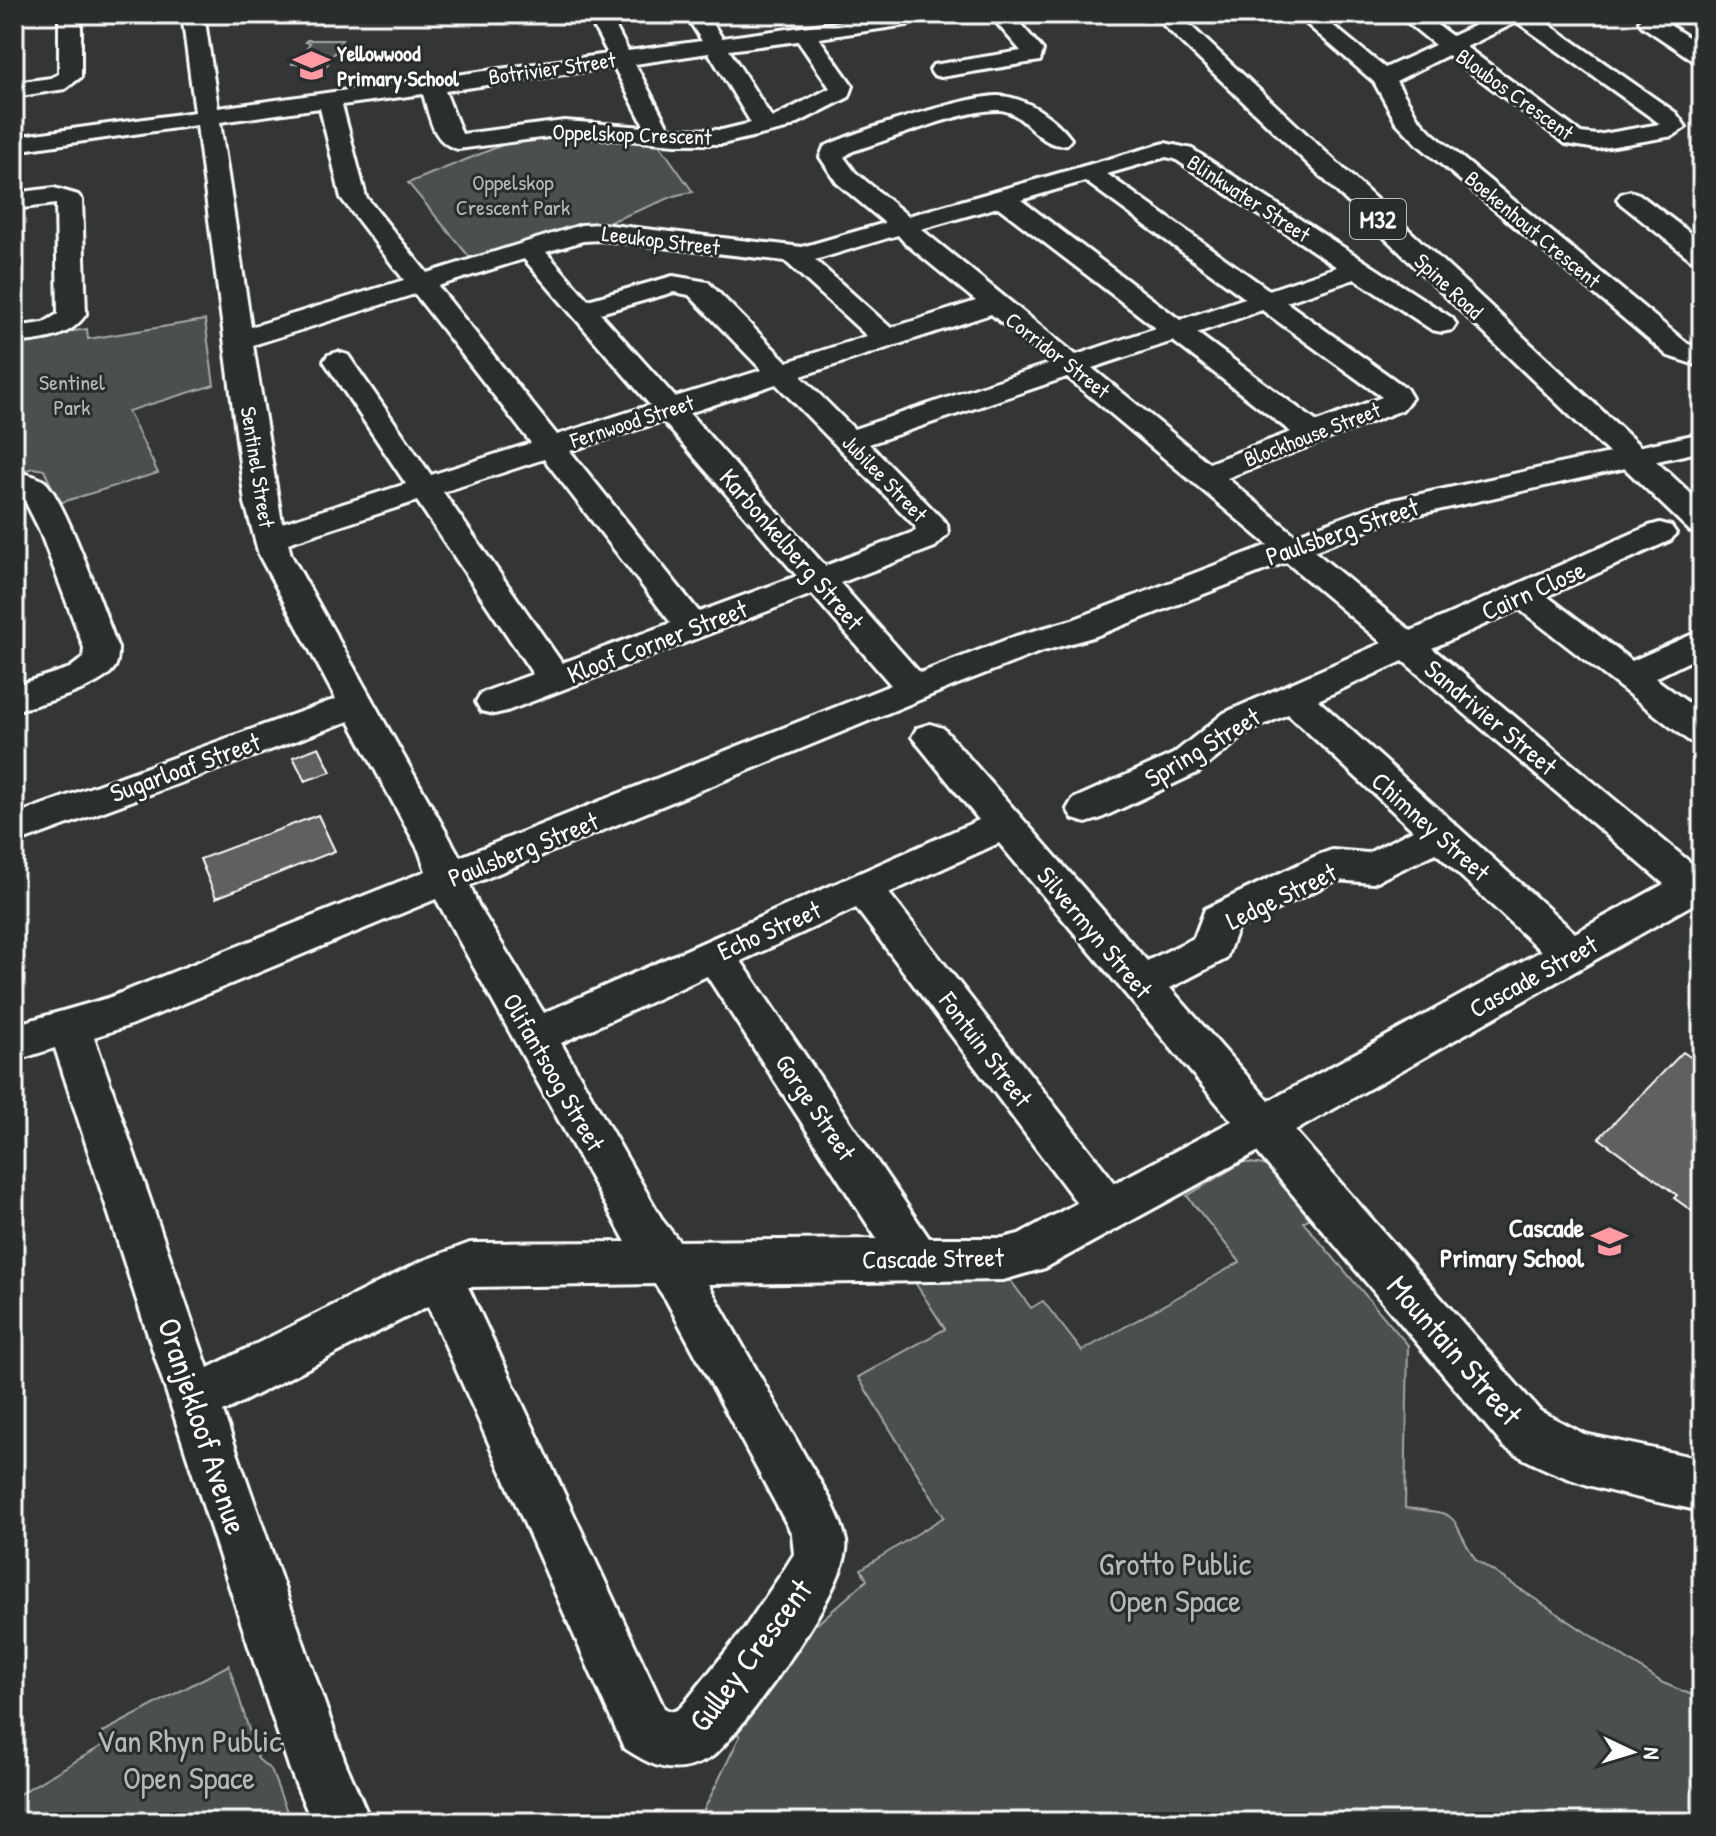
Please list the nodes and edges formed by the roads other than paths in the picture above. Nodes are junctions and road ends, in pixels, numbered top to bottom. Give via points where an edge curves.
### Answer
1 (70, 14) edge
2 (193, 14) edge
3 (598, 14) edge
4 (696, 14) edge
5 (1000, 14) edge
6 (1164, 14) edge
7 (1189, 14) edge
8 (1306, 14) edge
9 (1408, 14) edge
10 (1518, 14) edge
11 (1654, 14) edge
12 (897, 17) edge
13 (804, 33) junction
14 (715, 45) junction
15 (1450, 46) junction
16 (1702, 56) edge
17 (622, 58) junction
18 (941, 70) junction
19 (526, 71) junction
20 (1383, 78) junction
21 (431, 84) junction
22 (14, 90) edge
23 (329, 99) junction
24 (972, 107) junction
25 (545, 114) junction
26 (207, 116) junction
27 (766, 128) junction
28 (661, 136) junction
29 (1059, 139) dead end
30 (14, 144) edge
31 (1088, 172) junction
32 (1001, 197) junction
33 (1630, 199) dead end
34 (14, 201) edge
35 (906, 225) junction
36 (529, 249) junction
37 (1702, 255) edge
38 (795, 256) junction
39 (1358, 269) junction
40 (423, 282) junction
41 (1267, 300) junction
42 (995, 304) junction
43 (582, 310) junction
44 (1442, 324) dead end
45 (1177, 331) junction
46 (14, 335) edge
47 (886, 339) junction
48 (239, 340) junction
49 (1702, 358) edge
50 (338, 361) dead end
51 (1075, 366) junction
52 (782, 373) junction
53 (669, 409) junction
54 (1702, 422) edge
55 (1313, 434) junction
56 (849, 441) junction
57 (1702, 442) edge
58 (1639, 445) junction
59 (551, 447) junction
60 (1206, 475) junction
61 (1702, 482) edge
62 (14, 483) edge
63 (425, 487) junction
64 (1702, 523) edge
65 (1660, 533) dead end
66 (269, 538) junction
67 (1282, 541) junction
68 (821, 580) junction
69 (1522, 594) junction
70 (693, 628) junction
71 (1702, 641) edge
72 (1406, 646) junction
73 (1630, 676) junction
74 (555, 680) junction
75 (914, 689) junction
76 (1292, 697) junction
77 (14, 699) edge
78 (494, 702) dead end
79 (356, 705) junction
80 (1702, 732) edge
81 (930, 737) dead end
82 (1086, 809) dead end
83 (1003, 825) junction
84 (14, 830) edge
85 (1439, 834) junction
86 (448, 880) junction
87 (1698, 884) edge
88 (863, 888) junction
89 (1571, 954) junction
90 (715, 955) junction
91 (1139, 984) junction
92 (70, 1029) junction
93 (535, 1036) junction
94 (14, 1043) edge
95 (1262, 1127) junction
96 (1109, 1210) junction
97 (917, 1260) junction
98 (664, 1262) junction
99 (439, 1276) junction
100 (195, 1400) junction
101 (1702, 1485) edge
102 (342, 1822) edge

1 - 22 street via 70,77
2 - 26 street, Sentinel Street
3 - 17 street
4 - 14 street
5 - 18 street via 1032,56
6 - 58 main road, Spine Road / M32
7 - 58 main road, Spine Road / M32
8 - 20 street
9 - 15 street
10 - 15 street
10 - 15 street, Bloubos Crescent via 1674,127 1597,142 1574,139
11 - 16 street via 1650,21
12 - 13 street, Botrivier Street
12 - 18 street
13 - 14 street, Botrivier Street
13 - 27 street, Oppelskop Crescent via 842,90 803,114
14 - 17 street, Botrivier Street
14 - 27 street
15 - 20 street
17 - 19 street, Botrivier Street
17 - 28 street
18 - 24 street
19 - 21 street, Botrivier Street
19 - 25 street
20 - 49 street, Boekenhout Crescent via 1408,122 1424,138 1678,350
21 - 23 street, Botrivier Street
21 - 25 street, Oppelskop Crescent via 454,141
23 - 26 street, Botrivier Street
23 - 40 street via 354,198
24 - 29 street via 1029,118
24 - 35 street, Corridor Street via 850,162 844,174
25 - 28 street, Oppelskop Crescent via 604,130
26 - 30 street, Botrivier Street
26 - 48 street, Sentinel Street
27 - 28 street, Oppelskop Crescent via 717,138
31 - 32 street, Leeukop Street
31 - 39 street, Blinkwater Street via 1160,151 1179,152
31 - 41 street
32 - 35 street, Leeukop Street
32 - 45 street
33 - 37 street
34 - 46 street via 54,196 69,200 72,314 59,327
35 - 38 street, Leeukop Street
35 - 42 street, Corridor Street
36 - 38 street, Leeukop Street via 594,232
36 - 40 street, Leeukop Street
36 - 43 street, Karbonkelberg Street
38 - 47 street
39 - 41 street, Blinkwater Street
39 - 44 street, Blinkwater Street
40 - 48 street, Leeukop Street
40 - 59 street
41 - 45 street, Blinkwater Street
41 - 55 street, Blockhouse Street via 1396,394 1392,404
42 - 47 street, Fernwood Street
42 - 51 street, Corridor Street
43 - 52 street, Jubilee Street via 673,284 694,286
43 - 53 street, Karbonkelberg Street
45 - 51 street, Blinkwater Street
45 - 55 street
47 - 52 street, Fernwood Street
48 - 66 street, Sentinel Street
50 - 63 street
51 - 56 street, Blinkwater Street
51 - 60 street, Corridor Street
52 - 53 street, Fernwood Street
52 - 56 street, Jubilee Street
53 - 59 street, Fernwood Street
53 - 68 street, Karbonkelberg Street
54 - 58 street
55 - 60 street, Blockhouse Street
56 - 68 street, Jubilee Street via 931,524 932,534
57 - 58 street
58 - 61 main road, Spine Road / M32
58 - 64 main road, Spine Road / M32
58 - 67 street, Paulsberg Street
59 - 63 street, Fernwood Street
59 - 70 street
60 - 67 street, Corridor Street
62 - 77 street via 35,489 101,648 100,663 82,676
63 - 66 street, Fernwood Street
63 - 74 street
65 - 69 street, Cairn Close
66 - 79 street, Sentinel Street
67 - 72 street, Sandrivier Street
67 - 75 street, Paulsberg Street via 1084,628
68 - 70 street, Kloof Corner Street
68 - 75 street, Karbonkelberg Street
69 - 72 street, Cairn Close
69 - 73 street
70 - 74 street, Kloof Corner Street
71 - 73 street
72 - 76 street, Spring Street
72 - 87 street, Sandrivier Street
73 - 80 street
74 - 78 street, Kloof Corner Street
75 - 86 street, Paulsberg Street
76 - 82 street, Spring Street via 1237,722 1186,763
76 - 85 street, Chimney Street
79 - 84 street, Sugarloaf Street
79 - 86 street, Sentinel Street via 438,851
81 - 83 street, Silvermyn Street
83 - 88 street, Echo Street
83 - 91 street, Silvermyn Street
85 - 89 street, Chimney Street
85 - 91 street, Ledge Street via 1373,868 1332,865 1219,920 1212,948
86 - 92 street, Paulsberg Street
86 - 93 street, Olifantsoog Street via 463,917
87 - 89 street, Cascade Street
88 - 90 street, Echo Street
88 - 96 street, Fontuin Street
89 - 95 street, Cascade Street
90 - 93 street, Echo Street
90 - 97 street, Gorge Street
91 - 95 street, Silvermyn Street
92 - 94 street, Paulsberg Street
92 - 100 street, Oranjekloof Avenue
93 - 98 street, Olifantsoog Street
95 - 96 street, Cascade Street
95 - 101 street, Mountain Street via 1522,1429 1564,1453
96 - 97 street, Cascade Street via 1017,1256
97 - 98 street, Cascade Street
98 - 99 street, Cascade Street via 484,1264
98 - 99 street, Gulley Crescent via 683,1284 820,1541 808,1585 701,1729 681,1741 665,1741 644,1728
99 - 100 street, Cascade Street
100 - 102 street, Oranjekloof Avenue via 281,1661

